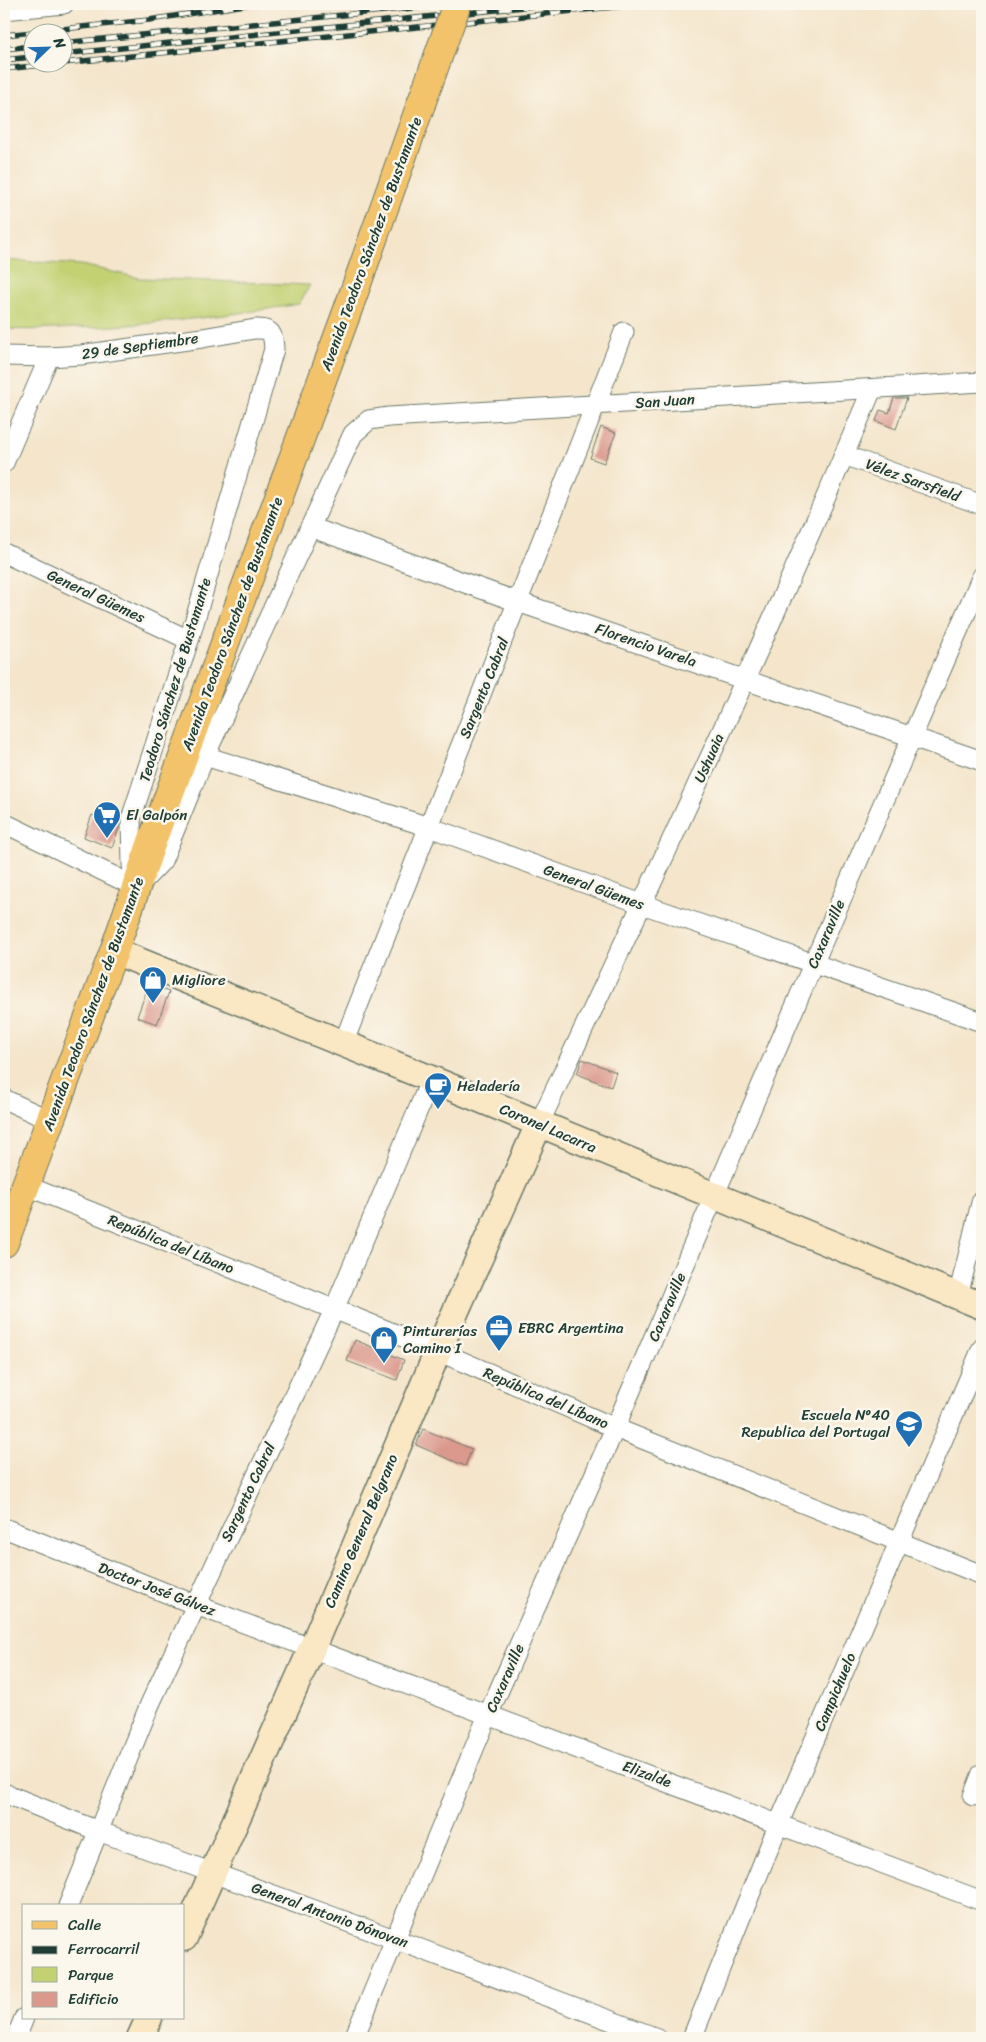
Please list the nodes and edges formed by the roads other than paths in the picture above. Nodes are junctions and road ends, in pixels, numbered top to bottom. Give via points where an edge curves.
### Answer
1 (64, 4) edge
2 (456, 4) edge
3 (4, 10) edge
4 (624, 332) dead end
5 (273, 336) joint
6 (4, 356) edge
7 (49, 357) junction
8 (982, 382) edge
9 (872, 389) junction
10 (596, 406) junction
11 (844, 455) junction
12 (4, 462) edge
13 (982, 505) edge
14 (310, 527) junction
15 (4, 553) edge
16 (982, 576) edge
17 (518, 602) junction
18 (189, 640) junction
19 (745, 679) junction
20 (912, 737) junction
21 (205, 756) junction
22 (982, 761) edge
23 (4, 823) edge
24 (429, 827) junction
25 (136, 887) junction
26 (642, 904) junction
27 (114, 951) junction
28 (814, 962) junction
29 (982, 1022) edge
30 (343, 1044) junction
31 (431, 1079) junction
32 (4, 1099) edge
33 (51, 1121) junction
34 (539, 1124) junction
35 (27, 1186) junction
36 (714, 1197) junction
37 (982, 1199) edge
38 (4, 1243) edge
39 (958, 1296) junction
40 (982, 1306) edge
41 (334, 1310) junction
42 (982, 1348) edge
43 (438, 1352) junction
44 (615, 1428) junction
45 (4, 1528) edge
46 (900, 1541) junction
47 (982, 1575) edge
48 (196, 1604) junction
49 (312, 1648) junction
50 (488, 1715) junction
51 (982, 1773) edge
52 (4, 1793) edge
53 (973, 1796) dead end
54 (779, 1824) junction
55 (98, 1830) junction
56 (212, 1871) junction
57 (982, 1900) edge
58 (69, 1904) edge
59 (185, 1936) edge
60 (394, 1939) junction
61 (23, 2020) edge
62 (148, 2020) edge
63 (16, 2038) edge
64 (140, 2038) edge
65 (354, 2038) edge
66 (657, 2038) edge
67 (692, 2038) edge

1 - 3 street
2 - 25 main road, Avenida Teodoro Sánchez de Bustamante, bridge via 348,312
4 - 10 street, Sargento Cabral
5 - 7 street, 29 de Septiembre via 262,328
5 - 18 street, Teodoro Sánchez de Bustamante via 274,349
6 - 7 street, 29 de Septiembre
7 - 12 street
8 - 9 street, San Juan
9 - 10 street, San Juan
9 - 11 street, Ushuaia
10 - 14 street, San Juan via 369,420 353,434
10 - 17 street, Sargento Cabral
11 - 13 street, Vélez Sarsfield
11 - 19 street, Ushuaia
14 - 17 street, Florencio Varela
14 - 21 street
15 - 18 street, General Güemes
16 - 20 street, Caxaraville
17 - 19 street, Florencio Varela
17 - 24 street, Sargento Cabral
18 - 25 street, Teodoro Sánchez de Bustamante via 131,819
19 - 20 street, Florencio Varela
19 - 26 street, Ushuaia
20 - 22 street, Florencio Varela
20 - 28 street, Caxaraville
21 - 24 street, General Güemes
21 - 25 street via 162,861
23 - 25 street
24 - 26 street, General Güemes
24 - 30 street, Sargento Cabral
25 - 27 main road, Avenida Teodoro Sánchez de Bustamante
26 - 28 street, General Güemes
26 - 34 street, Ushuaia
27 - 30 street, Coronel Lacarra
27 - 33 main road, Avenida Teodoro Sánchez de Bustamante
28 - 29 street, General Güemes
28 - 36 street, Caxaraville
30 - 31 street, Coronel Lacarra
31 - 34 street, Coronel Lacarra
31 - 41 street, Sargento Cabral
32 - 33 street
33 - 35 main road, Avenida Teodoro Sánchez de Bustamante
34 - 36 street, Coronel Lacarra
34 - 43 street, Camino General Belgrano
35 - 38 main road, Avenida Teodoro Sánchez de Bustamante
35 - 41 street, República del Líbano
36 - 39 street, Coronel Lacarra
36 - 44 street, Caxaraville
37 - 39 street
39 - 40 street, Coronel Lacarra
41 - 43 street, República del Líbano
41 - 48 street, Sargento Cabral
42 - 46 street, Campichuelo
43 - 44 street, República del Líbano
43 - 49 street, Camino General Belgrano
44 - 46 street, República del Líbano
44 - 50 street, Caxaraville
45 - 48 street, Doctor José Gálvez
46 - 47 street, República del Líbano
46 - 54 street, Campichuelo
48 - 49 street, Doctor José Gálvez
48 - 55 street, Sargento Cabral
49 - 50 street, Elizalde
49 - 56 street, Camino General Belgrano
50 - 54 street, Elizalde
50 - 60 street, Caxaraville
51 - 53 street
52 - 55 street, General Antonio Dónovan
54 - 57 street, Elizalde
54 - 67 street, Campichuelo
55 - 56 street, General Antonio Dónovan
55 - 58 street, Sargento Cabral
56 - 59 street, Camino General Belgrano
56 - 60 street, General Antonio Dónovan
60 - 65 street, Caxaraville
60 - 66 street, General Antonio Dónovan
61 - 63 street
62 - 64 street

